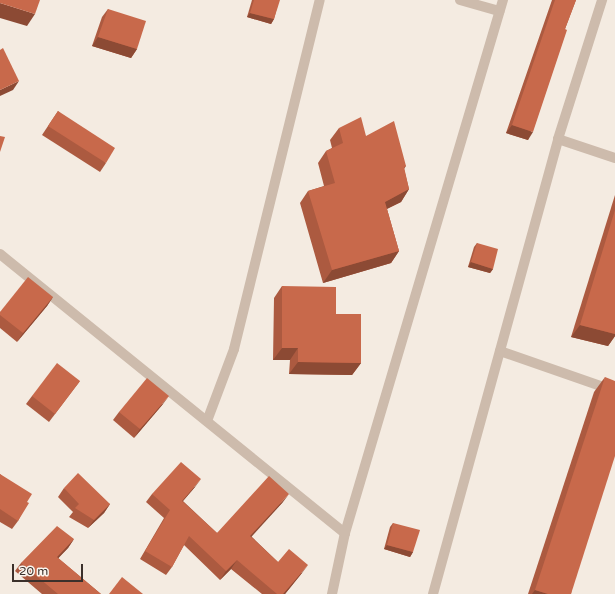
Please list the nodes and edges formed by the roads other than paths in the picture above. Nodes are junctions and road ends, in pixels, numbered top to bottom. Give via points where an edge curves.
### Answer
1 (320, 0) edge
2 (460, 0) edge
3 (503, 0) edge
4 (602, 0) edge
5 (499, 11) junction
6 (558, 139) junction
7 (615, 158) edge
8 (0, 254) edge
9 (500, 351) junction
10 (615, 391) edge
11 (207, 421) junction
12 (345, 533) junction
13 (332, 594) edge
14 (433, 594) edge

1 - 11 street via 234,349
2 - 5 street
3 - 5 street
4 - 6 street
5 - 12 street
6 - 7 street
6 - 9 street
8 - 11 street
9 - 10 street
9 - 14 street
11 - 12 street
12 - 13 street

